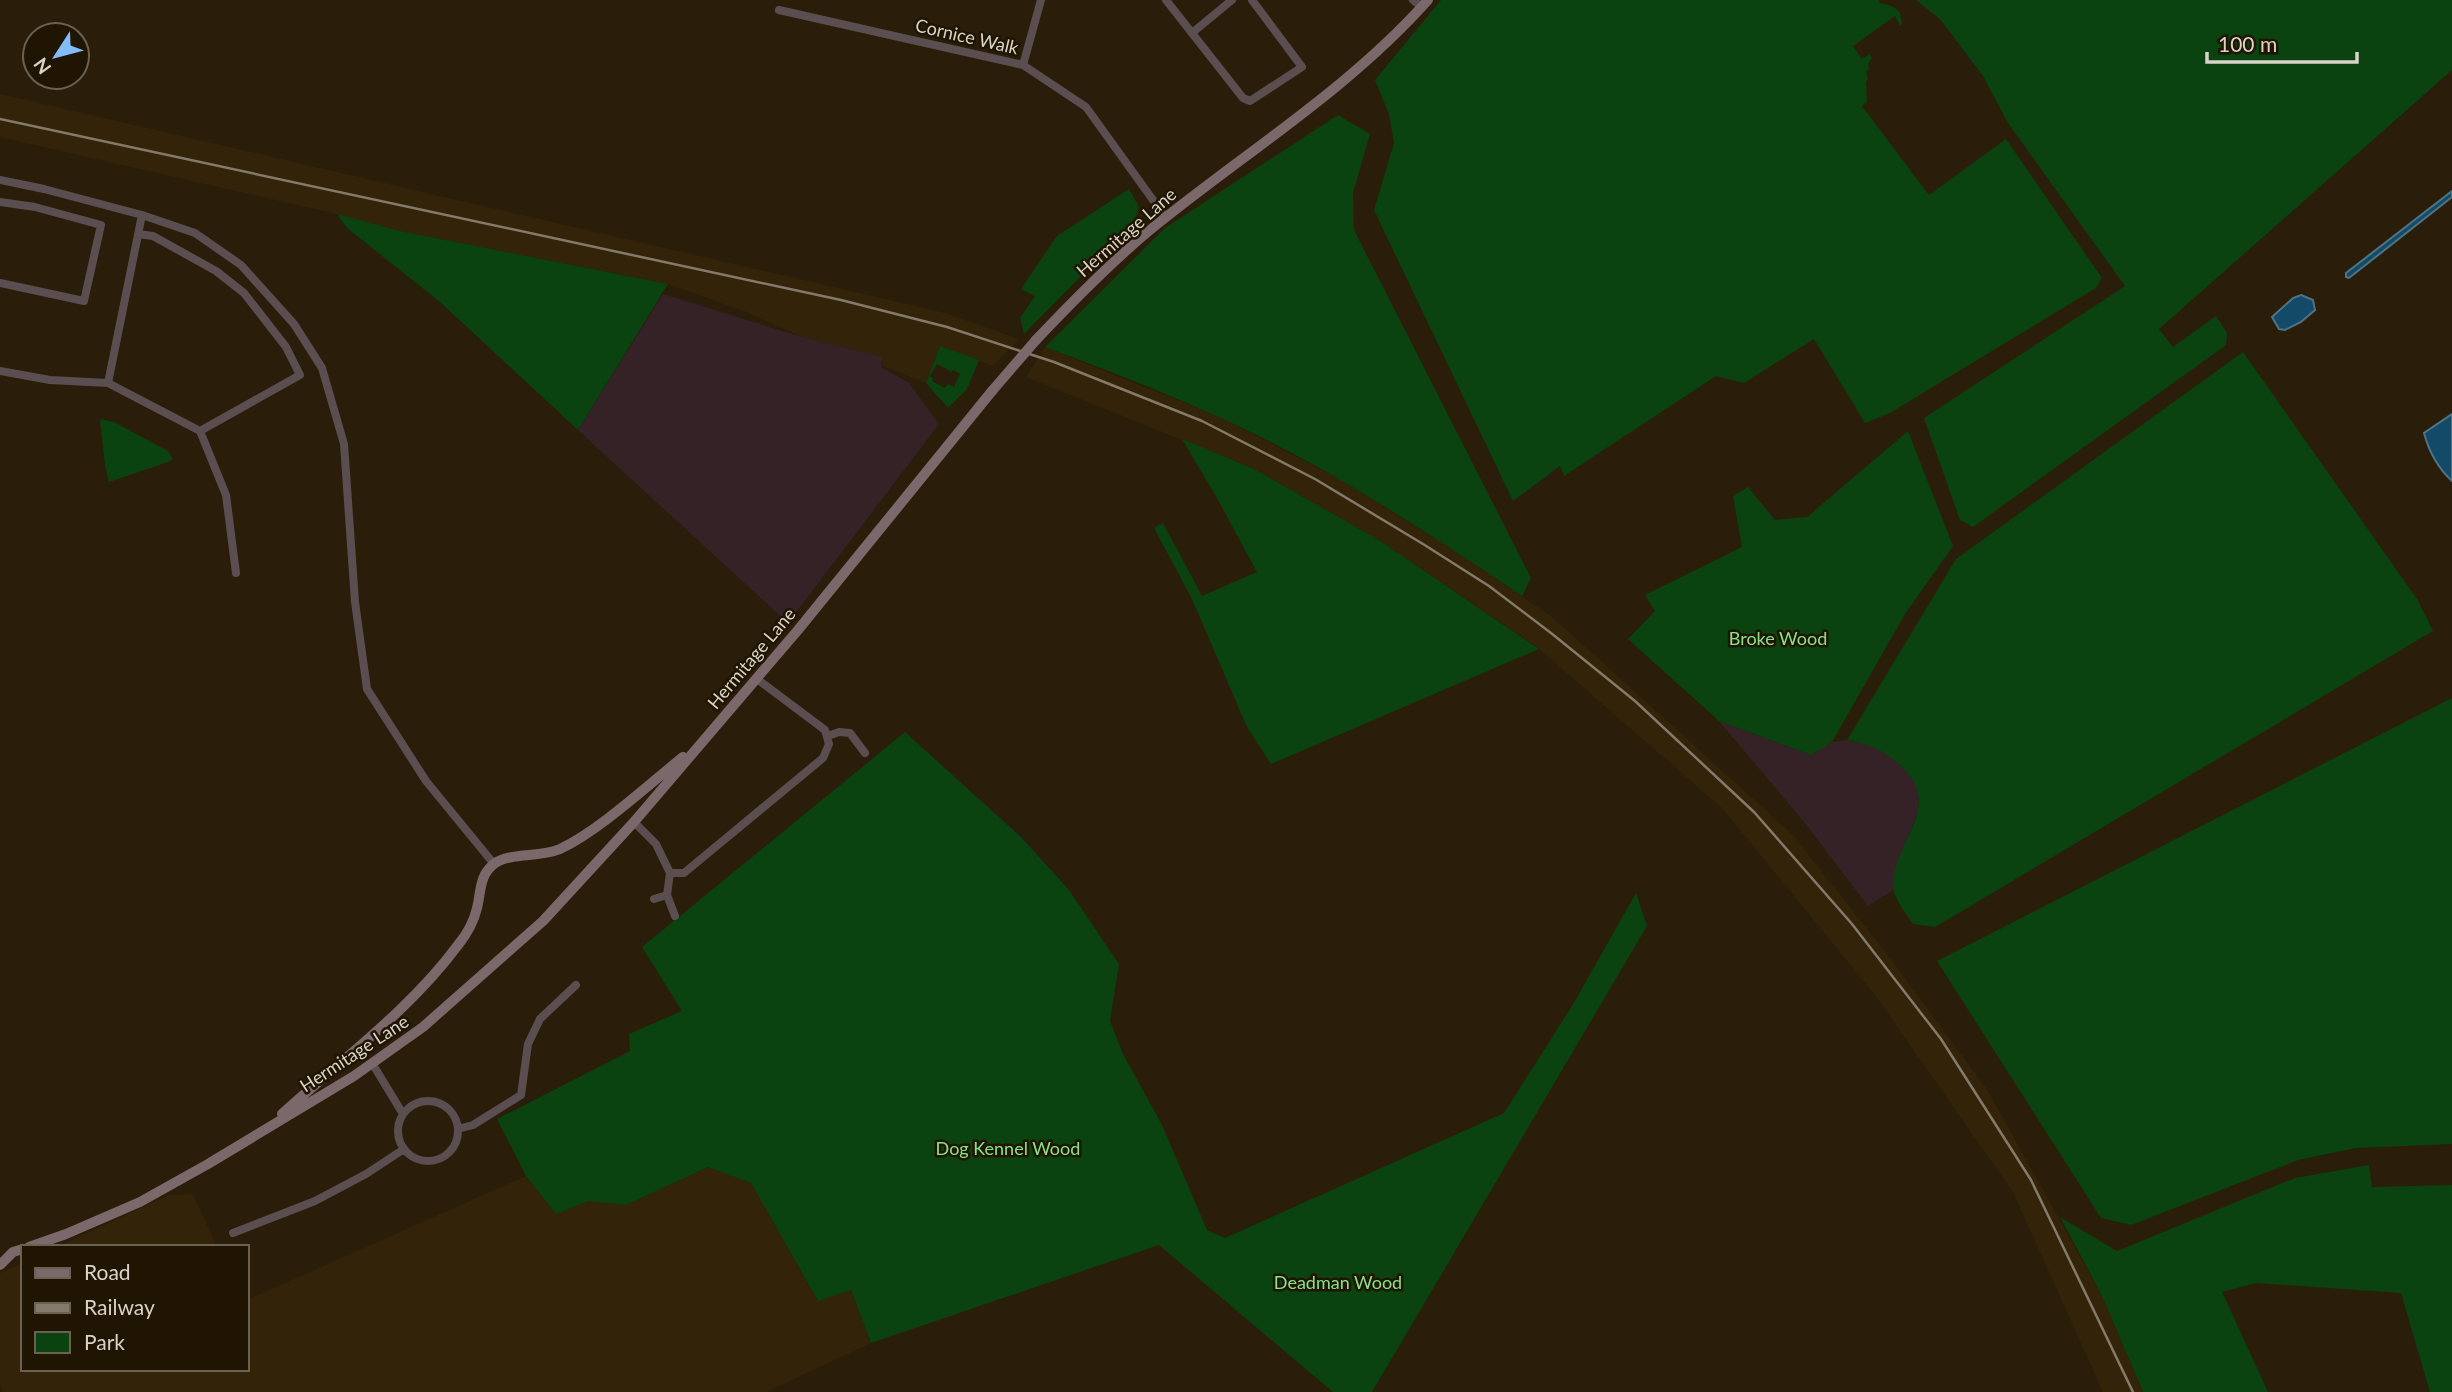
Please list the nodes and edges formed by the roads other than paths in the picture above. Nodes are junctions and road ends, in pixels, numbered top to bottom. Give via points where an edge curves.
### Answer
1 (1041, 0) edge
2 (1167, 0) edge
3 (1232, 0) edge
4 (1252, 0) edge
5 (1421, 2) edge
6 (779, 10) dead end
7 (1192, 33) junction
8 (1023, 65) junction
9 (0, 180) edge
10 (0, 202) edge
11 (142, 215) junction
12 (1166, 218) junction
13 (138, 234) junction
14 (0, 283) edge
15 (0, 371) edge
16 (108, 383) junction
17 (200, 431) junction
18 (236, 573) dead end
19 (757, 679) junction
20 (828, 736) junction
21 (703, 741) junction
22 (865, 752) dead end
23 (634, 822) junction
24 (494, 864) junction
25 (670, 873) junction
26 (667, 895) junction
27 (654, 899) dead end
28 (675, 916) dead end
29 (576, 985) dead end
30 (372, 1063) junction
31 (403, 1114) junction
32 (458, 1129) junction
33 (264, 1130) junction
34 (404, 1149) junction
35 (233, 1233) dead end
36 (35, 1245) edge
37 (0, 1249) edge
38 (18, 1251) edge
39 (0, 1265) edge

1 - 8 street
2 - 7 street
3 - 7 street
4 - 7 street via 1302,67 1256,98 1243,98
5 - 12 main road, Hermitage Lane via 1347,79
6 - 8 street, Cornice Walk
8 - 12 street, Cornice Walk via 1086,107
9 - 11 street
10 - 14 street via 102,225 84,302
11 - 13 street
11 - 24 street via 195,233 242,265 294,324 322,368 344,444 355,602 367,689 426,781
12 - 19 main road, Hermitage Lane, bridge via 1036,340
13 - 16 street
13 - 17 street via 153,236 244,292 286,347 300,375
15 - 16 street
16 - 17 street
17 - 18 street via 226,495
19 - 20 street
19 - 21 main road, Hermitage Lane
20 - 22 street via 850,733
20 - 25 street via 823,758 688,871
21 - 23 main road, Hermitage Lane
21 - 24 main road via 560,849
23 - 25 street via 656,844
23 - 30 main road, Hermitage Lane via 544,921 423,1027
24 - 33 main road via 484,876 471,926 458,946 384,1023
25 - 26 street
26 - 27 street
26 - 28 street
29 - 32 street via 540,1019 528,1044 521,1095 473,1125
30 - 31 street
30 - 33 main road, Hermitage Lane
31 - 32 street via 417,1103 436,1102 451,1112
31 - 34 street via 398,1132
32 - 34 street via 454,1147 439,1159 420,1160
33 - 36 main road, Hermitage Lane via 140,1202
34 - 35 street via 315,1201
37 - 38 main road
38 - 39 main road

